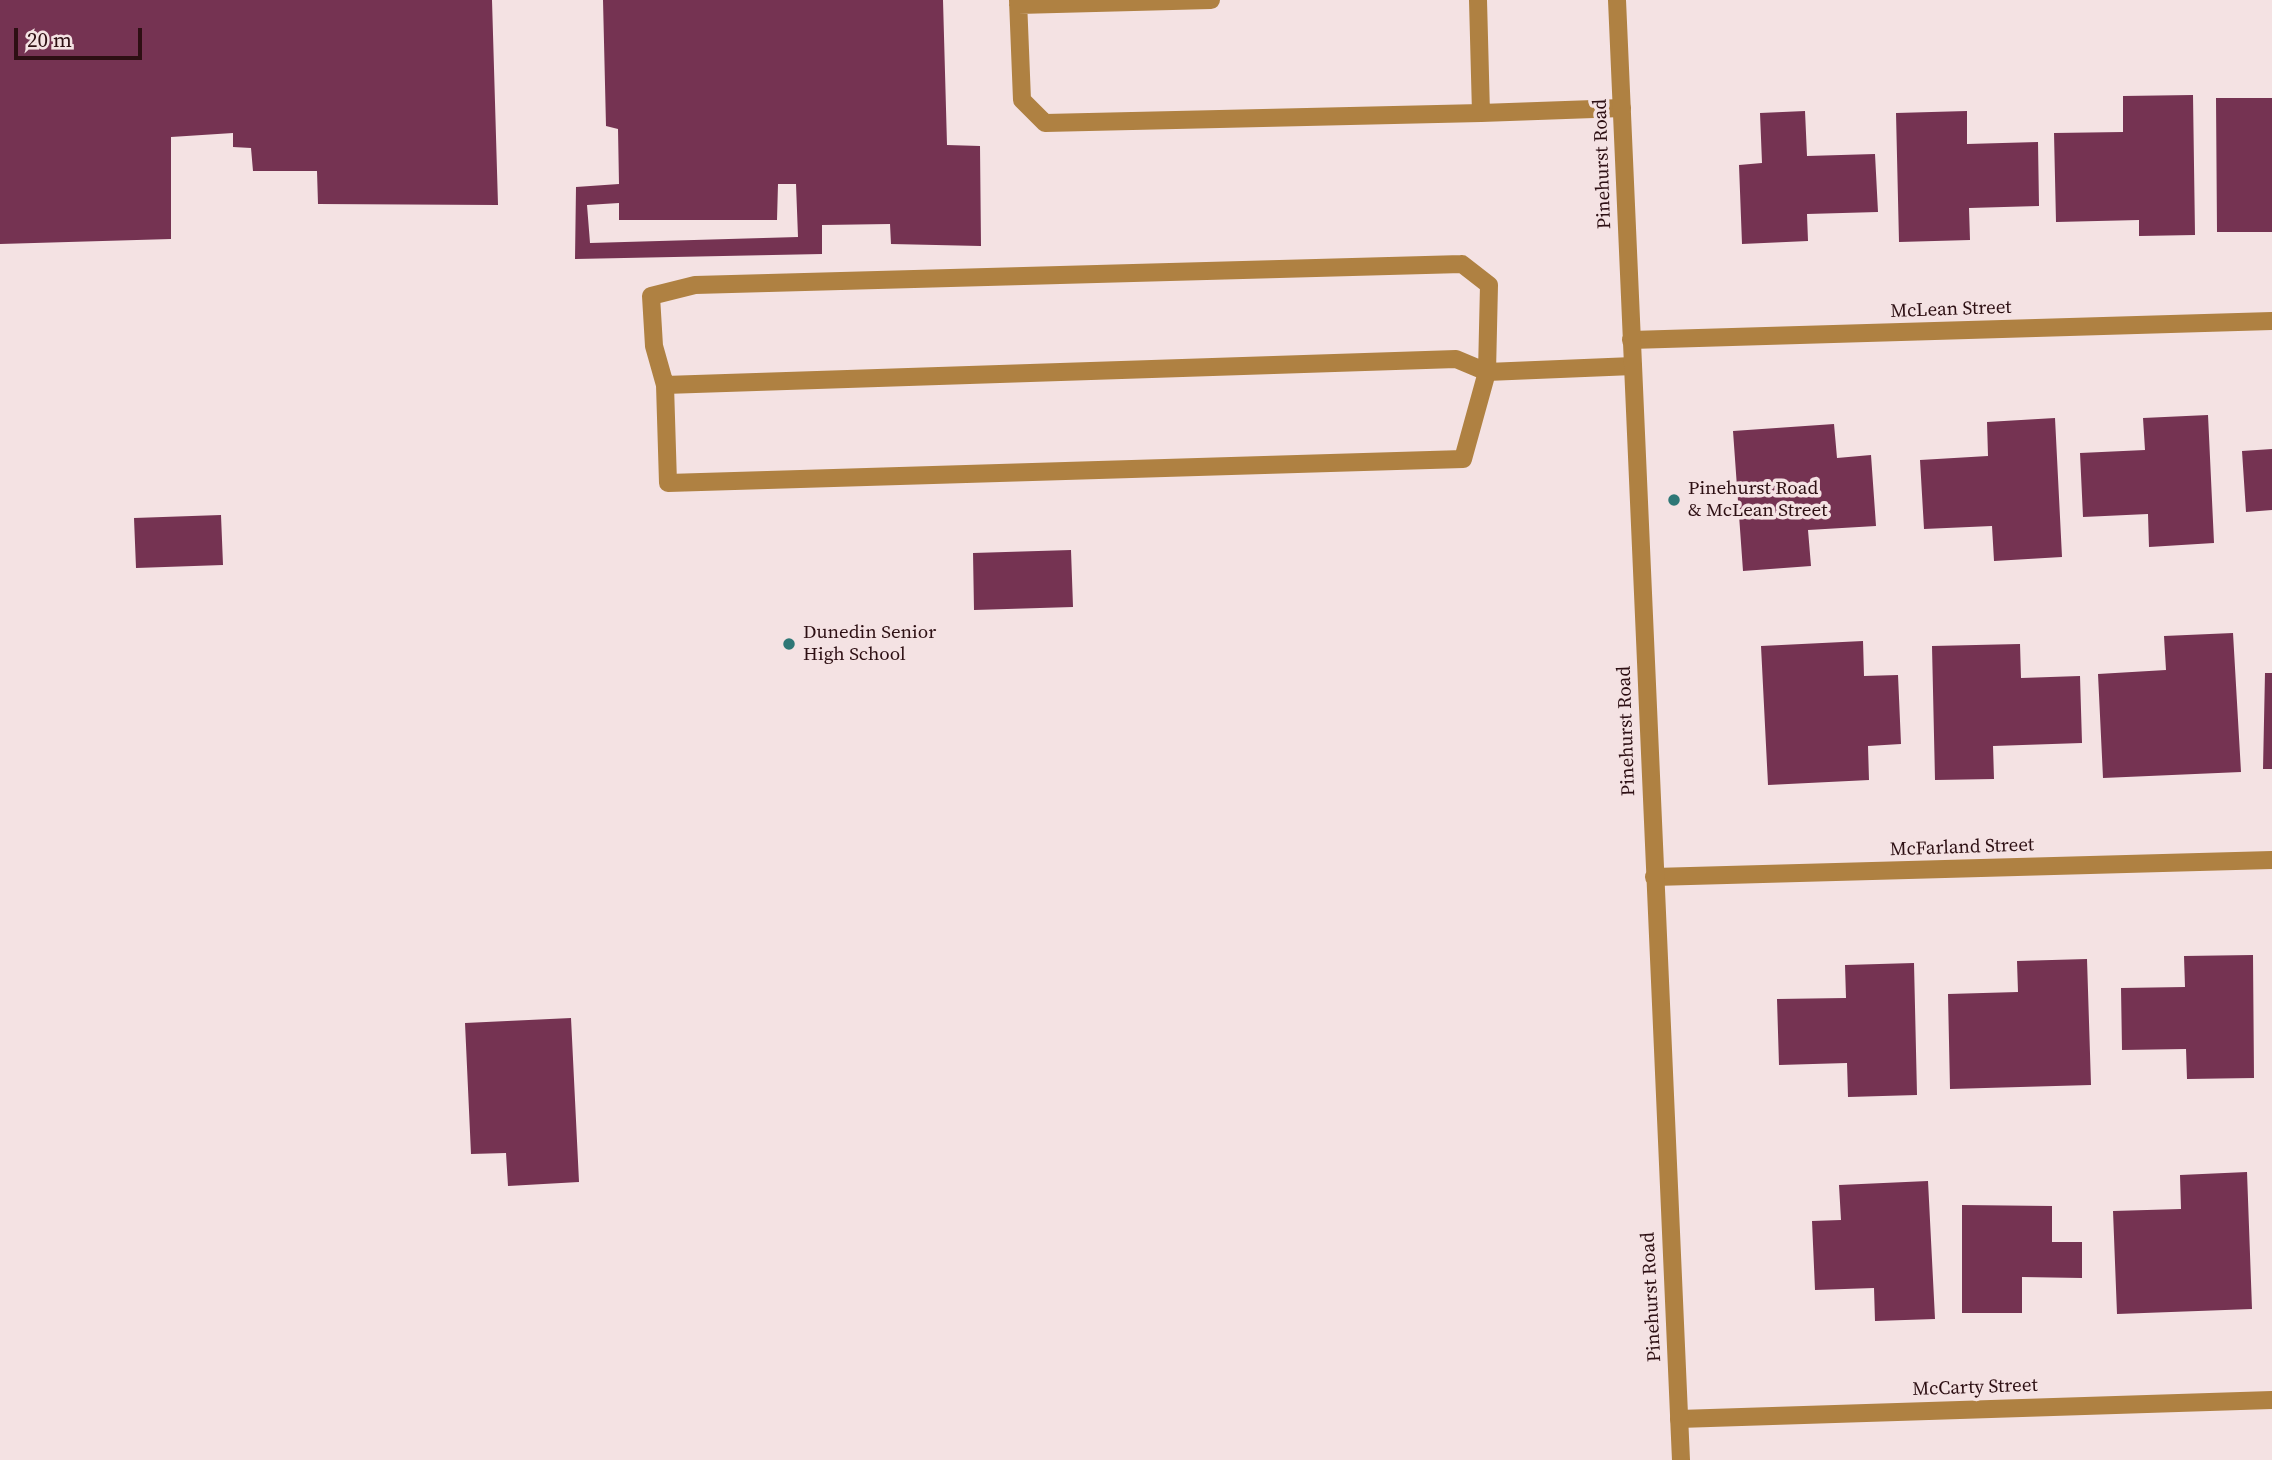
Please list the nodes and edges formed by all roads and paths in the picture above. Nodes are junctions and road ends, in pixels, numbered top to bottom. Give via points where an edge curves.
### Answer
1 (1211, 0) edge
2 (1478, 0) edge
3 (1617, 0) edge
4 (1018, 3) edge
5 (1622, 108) junction
6 (1481, 113) junction
7 (2272, 321) edge
8 (1631, 340) junction
9 (1633, 366) junction
10 (1487, 372) junction
11 (665, 385) junction
12 (2272, 860) edge
13 (1654, 877) junction
14 (2272, 1400) edge
15 (1679, 1419) junction
16 (1681, 1460) edge

1 - 4 street
2 - 6 street
3 - 5 street, Pinehurst Road
4 - 6 street via 1022,100 1045,123
5 - 6 street
5 - 8 street, Pinehurst Road
7 - 8 street, McLean Street
8 - 9 street, Pinehurst Road
9 - 10 street
9 - 13 street, Pinehurst Road
10 - 11 street via 1456,359
10 - 11 street via 1463,459 668,483
10 - 11 street via 1489,285 1462,264 695,285 651,296 653,345
12 - 13 street, McFarland Street
13 - 15 street, Pinehurst Road
14 - 15 street, McCarty Street
15 - 16 street, Pinehurst Road

